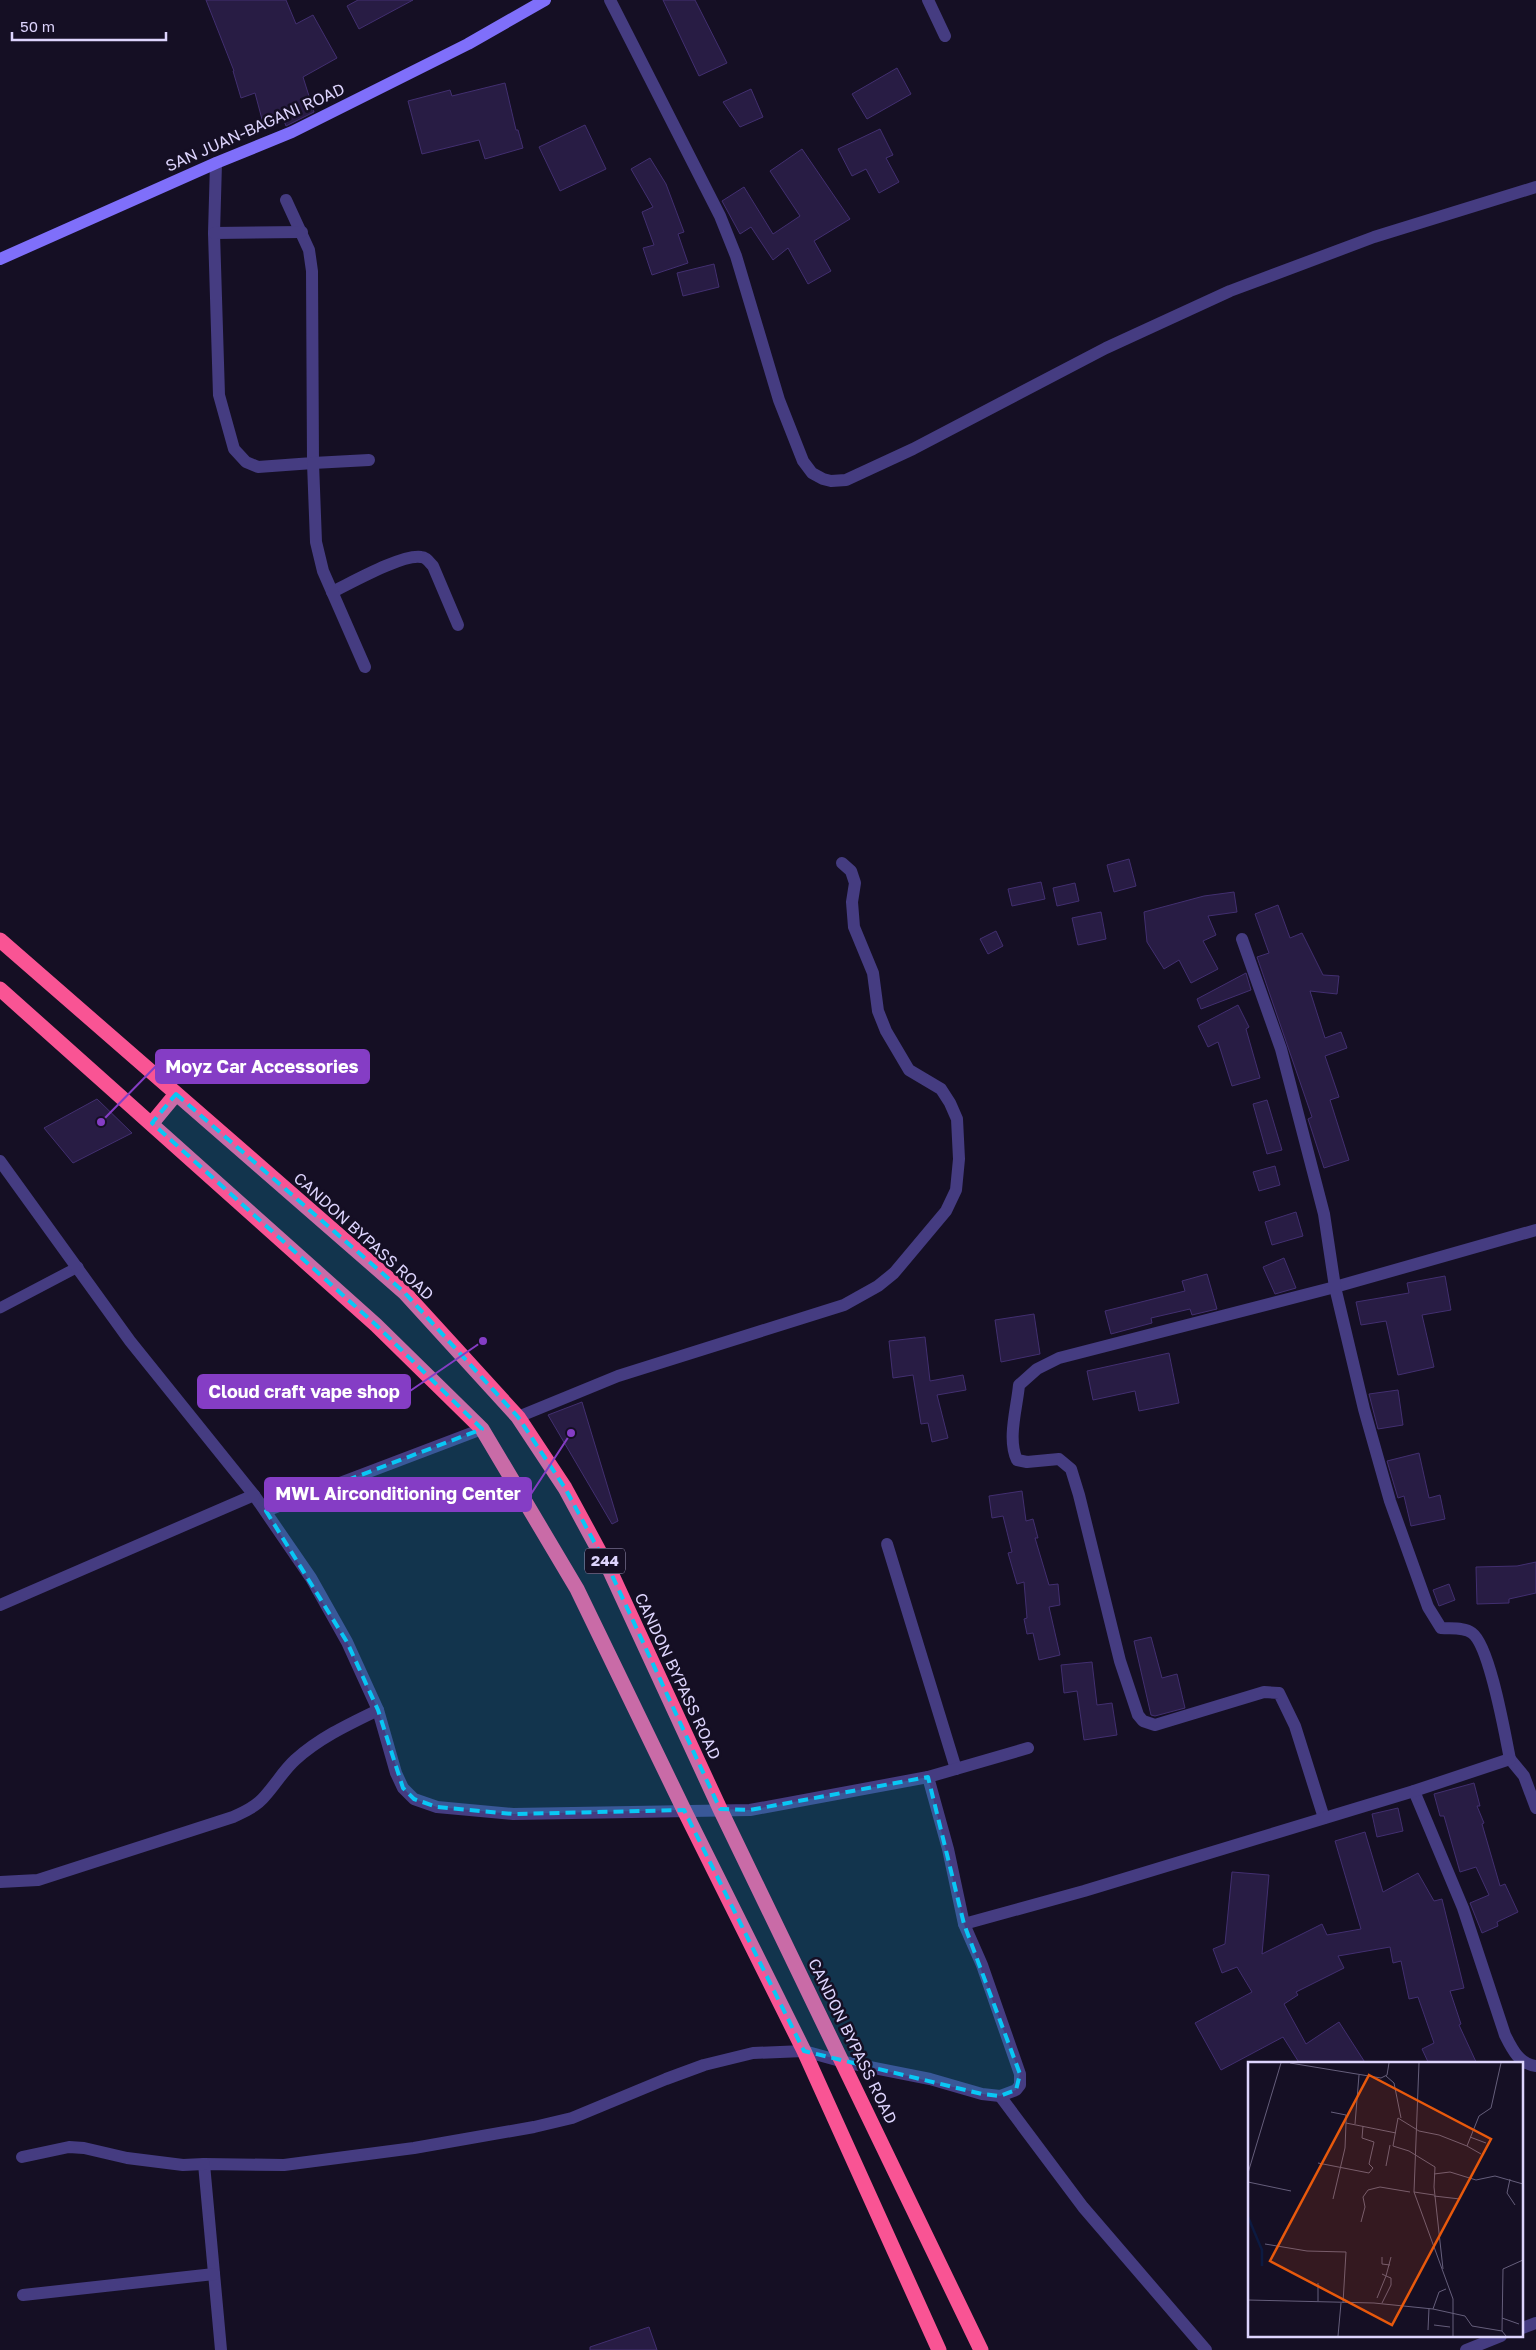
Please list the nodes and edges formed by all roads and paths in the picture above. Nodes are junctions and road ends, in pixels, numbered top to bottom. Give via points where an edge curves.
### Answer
1 (545, 0) edge
2 (610, 0) edge
3 (928, 0) edge
4 (945, 36) dead end
5 (216, 163) junction
6 (1536, 186) edge
7 (286, 200) dead end
8 (302, 232) junction
9 (214, 233) junction
10 (0, 259) edge
11 (369, 460) dead end
12 (313, 463) junction
13 (332, 592) junction
14 (458, 625) dead end
15 (364, 668) dead end
16 (842, 863) dead end
17 (1242, 939) dead end
18 (0, 940) edge
19 (0, 989) edge
20 (176, 1094) junction
21 (152, 1123) junction
22 (0, 1161) edge
23 (1536, 1230) edge
24 (78, 1267) junction
25 (1335, 1286) junction
26 (0, 1308) edge
27 (518, 1417) junction
28 (482, 1429) junction
29 (254, 1495) junction
30 (266, 1511) junction
31 (888, 1544) dead end
32 (0, 1605) edge
33 (378, 1710) junction
34 (1028, 1748) dead end
35 (1510, 1759) junction
36 (956, 1769) junction
37 (928, 1777) junction
38 (1414, 1791) junction
39 (1536, 1808) edge
40 (720, 1809) junction
41 (684, 1810) junction
42 (1324, 1818) junction
43 (0, 1882) edge
44 (964, 1924) junction
45 (804, 2051) junction
46 (844, 2062) junction
47 (1524, 2062) edge
48 (1524, 2062) edge
49 (1536, 2066) edge
50 (1000, 2096) junction
51 (22, 2157) dead end
52 (204, 2164) junction
53 (214, 2274) junction
54 (23, 2295) dead end
55 (1536, 2323) edge
56 (1524, 2327) edge
57 (1497, 2338) edge
58 (220, 2350) edge
59 (939, 2350) edge
60 (981, 2350) edge
61 (1206, 2350) edge
62 (1466, 2350) edge

1 - 5 street, SAN JUAN-BAGANI ROAD via 468,44 292,132
2 - 6 street via 720,216 736,256 779,400 803,461 812,472 831,481 846,480 904,453 1106,348 1230,291 1374,237
3 - 4 street
5 - 9 street
5 - 10 street, SAN JUAN-BAGANI ROAD
7 - 8 street
8 - 9 street
8 - 12 street via 312,271
9 - 12 street via 219,395 234,449 246,462 258,466
11 - 12 street
12 - 13 street via 316,542
13 - 14 street via 405,558 420,556 433,566
13 - 15 street
16 - 27 street via 851,871 855,883 852,902 854,927 873,973 878,1011 886,1031 909,1070 941,1090 957,1119 959,1159 956,1190 946,1211 894,1273 878,1286 844,1304 618,1376
17 - 25 street via 1281,1050 1306,1140 1324,1214
18 - 20 highway, CANDON BYPASS ROAD / 244
19 - 21 highway, 244
20 - 21 highway
20 - 27 highway, CANDON BYPASS ROAD / 244 via 404,1292
21 - 28 highway, 244 via 376,1325
22 - 24 street
23 - 25 street
24 - 26 lane
24 - 29 street via 130,1341
25 - 35 street via 1390,1501 1428,1608 1442,1628 1465,1629 1479,1640
25 - 42 street via 1059,1358 1037,1369 1019,1385 1012,1448 1016,1460 1059,1459 1071,1469 1120,1661 1135,1708 1143,1721 1155,1725 1167,1723 1264,1692 1279,1693 1295,1726
27 - 40 highway, CANDON BYPASS ROAD / 244 via 565,1488 611,1573
28 - 30 street
28 - 41 highway, 244 via 577,1589
29 - 30 street
29 - 32 street
30 - 33 street via 311,1578 347,1642
31 - 36 street
33 - 41 street via 403,1788 424,1804 513,1814
33 - 43 street via 320,1740 296,1759 265,1797 233,1818 38,1880
34 - 36 street
35 - 38 street
35 - 39 street via 1524,1776
36 - 37 street
37 - 40 street via 750,1810
37 - 44 street
38 - 42 street
38 - 47 street via 1463,1908 1505,2035 1512,2050
40 - 41 street
40 - 46 highway, CANDON BYPASS ROAD / 244
41 - 45 highway, 244
42 - 44 street
44 - 50 street via 982,1965 1020,2074 1020,2085 1016,2090
45 - 46 street
45 - 52 street via 753,2053 704,2065 572,2118 534,2127 414,2148 284,2165
45 - 59 highway, 244
46 - 50 street
46 - 60 highway, CANDON BYPASS ROAD / 244
48 - 49 street
50 - 61 street via 1083,2207
51 - 52 street via 69,2147 183,2166
52 - 53 street
53 - 54 street
53 - 58 street
55 - 56 street
57 - 62 street

